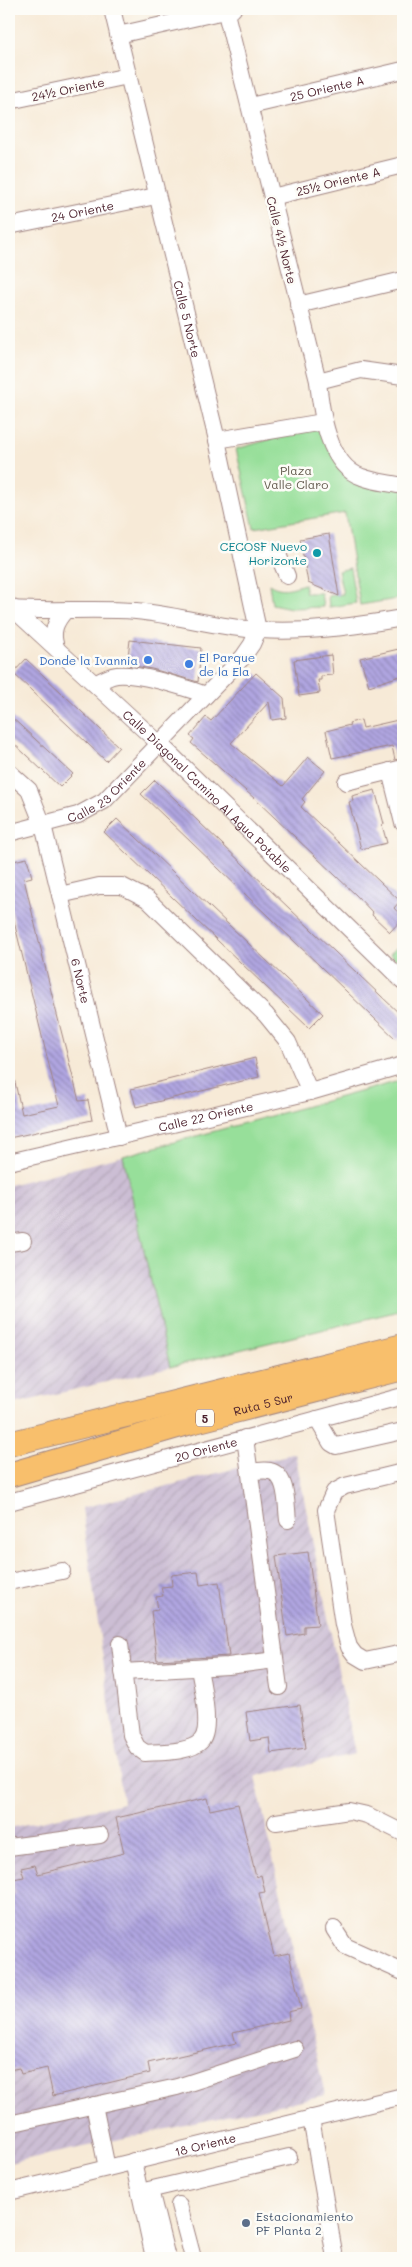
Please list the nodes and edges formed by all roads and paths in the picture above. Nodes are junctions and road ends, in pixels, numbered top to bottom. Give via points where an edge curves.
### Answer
1 (112, 9) edge
2 (228, 9) edge
3 (118, 36) junction
4 (403, 70) edge
5 (128, 76) junction
6 (9, 101) edge
7 (250, 106) junction
8 (403, 166) edge
9 (156, 196) junction
10 (272, 197) junction
11 (9, 226) edge
12 (403, 280) edge
13 (298, 306) junction
14 (403, 376) edge
15 (318, 380) junction
16 (323, 422) junction
17 (217, 440) junction
18 (403, 486) edge
19 (242, 555) junction
20 (287, 576) dead end
21 (10, 607) edge
22 (65, 611) junction
23 (403, 618) edge
24 (258, 630) junction
25 (56, 647) junction
26 (95, 684) junction
27 (206, 695) junction
28 (160, 744) junction
29 (397, 769) edge
30 (9, 772) edge
31 (346, 782) dead end
32 (403, 822) edge
33 (43, 825) junction
34 (9, 833) edge
35 (60, 895) junction
36 (403, 981) edge
37 (403, 1065) edge
38 (310, 1092) junction
39 (119, 1137) junction
40 (9, 1162) edge
41 (403, 1346) edge
42 (403, 1368) edge
43 (403, 1396) edge
44 (317, 1419) junction
45 (403, 1431) edge
46 (245, 1438) junction
47 (9, 1444) edge
48 (250, 1472) junction
49 (403, 1472) edge
50 (9, 1475) edge
51 (9, 1502) edge
52 (288, 1520) dead end
53 (62, 1571) dead end
54 (9, 1582) edge
55 (120, 1644) dead end
56 (403, 1653) edge
57 (276, 1660) junction
58 (199, 1669) junction
59 (123, 1672) junction
60 (279, 1687) dead end
61 (276, 1822) dead end
62 (403, 1832) edge
63 (100, 1835) dead end
64 (9, 1847) edge
65 (334, 1929) dead end
66 (403, 1972) edge
67 (295, 2049) dead end
68 (403, 2096) edge
69 (94, 2105) junction
70 (310, 2118) junction
71 (9, 2124) edge
72 (289, 2157) dead end
73 (133, 2161) junction
74 (106, 2168) junction
75 (145, 2191) junction
76 (9, 2192) edge
77 (179, 2205) dead end
78 (154, 2258) edge
79 (167, 2258) edge
80 (193, 2258) edge
81 (335, 2258) edge

1 - 3 street, Calle 5 Norte
2 - 3 street
2 - 7 street, Calle 4½ Norte
3 - 5 street, Calle 5 Norte
4 - 7 street, 25 Oriente A
5 - 6 street, 24½ Oriente
5 - 9 street, Calle 5 Norte
7 - 10 street, Calle 4½ Norte
8 - 10 street, 25½ Oriente A
9 - 11 street, 24 Oriente
9 - 17 street, Calle 5 Norte
10 - 13 street, Calle 4½ Norte
12 - 13 street
13 - 15 street, Calle 4½ Norte
14 - 15 street via 361,370
15 - 16 street, Calle 4½ Norte
16 - 17 street
16 - 18 street, Calle 4½ Norte via 346,468 361,477
17 - 19 street, Calle 5 Norte
19 - 20 street via 257,551 278,552
19 - 24 street, Calle 5 Norte
21 - 22 street
21 - 25 street, Calle Diagonal Camino Al Agua Potable
22 - 24 street via 140,612 208,625
22 - 25 street via 55,627
23 - 24 street via 317,630
24 - 27 street, Calle 23 Oriente via 248,651
25 - 26 street, Calle Diagonal Camino Al Agua Potable
26 - 27 street via 108,677 125,675
26 - 28 street, Calle Diagonal Camino Al Agua Potable
27 - 28 street, Calle 23 Oriente
28 - 33 street, Calle 23 Oriente via 104,801 78,815
28 - 36 street, Calle Diagonal Camino Al Agua Potable
29 - 31 street
29 - 32 street
30 - 33 street, 6 Norte via 29,790
33 - 34 street, Calle 23 Oriente
33 - 35 street, 6 Norte
35 - 38 street via 99,886 122,886 148,899 266,1015 288,1042
35 - 39 street, 6 Norte
37 - 38 street, Calle 22 Oriente
38 - 39 street, Calle 22 Oriente
39 - 40 street, Calle 22 Oriente
41 - 47 highway, Ruta 5 Sur / 5
42 - 50 highway, Ruta 5 Sur / 5 via 228,1412
43 - 44 street, 20 Oriente
44 - 45 street via 336,1446
44 - 46 street, 20 Oriente
46 - 48 street
46 - 51 street, 20 Oriente
48 - 52 street via 270,1471 276,1474 284,1488
48 - 57 street
49 - 56 street via 345,1486 334,1492 326,1510 349,1647 366,1662
53 - 54 street
55 - 59 street
57 - 58 street
57 - 60 street
58 - 59 street
58 - 59 street via 205,1706 204,1737 189,1748 145,1753 136,1747 131,1735
61 - 62 street via 349,1811 367,1815
63 - 64 street
65 - 66 street via 345,1946
67 - 69 street via 177,2087
68 - 70 street, 18 Oriente
69 - 71 street
69 - 74 street
70 - 73 street, 18 Oriente
70 - 81 street
72 - 75 street
73 - 74 street, 18 Oriente
73 - 75 street
74 - 76 street, 18 Oriente
75 - 78 street
75 - 79 street
77 - 80 street

